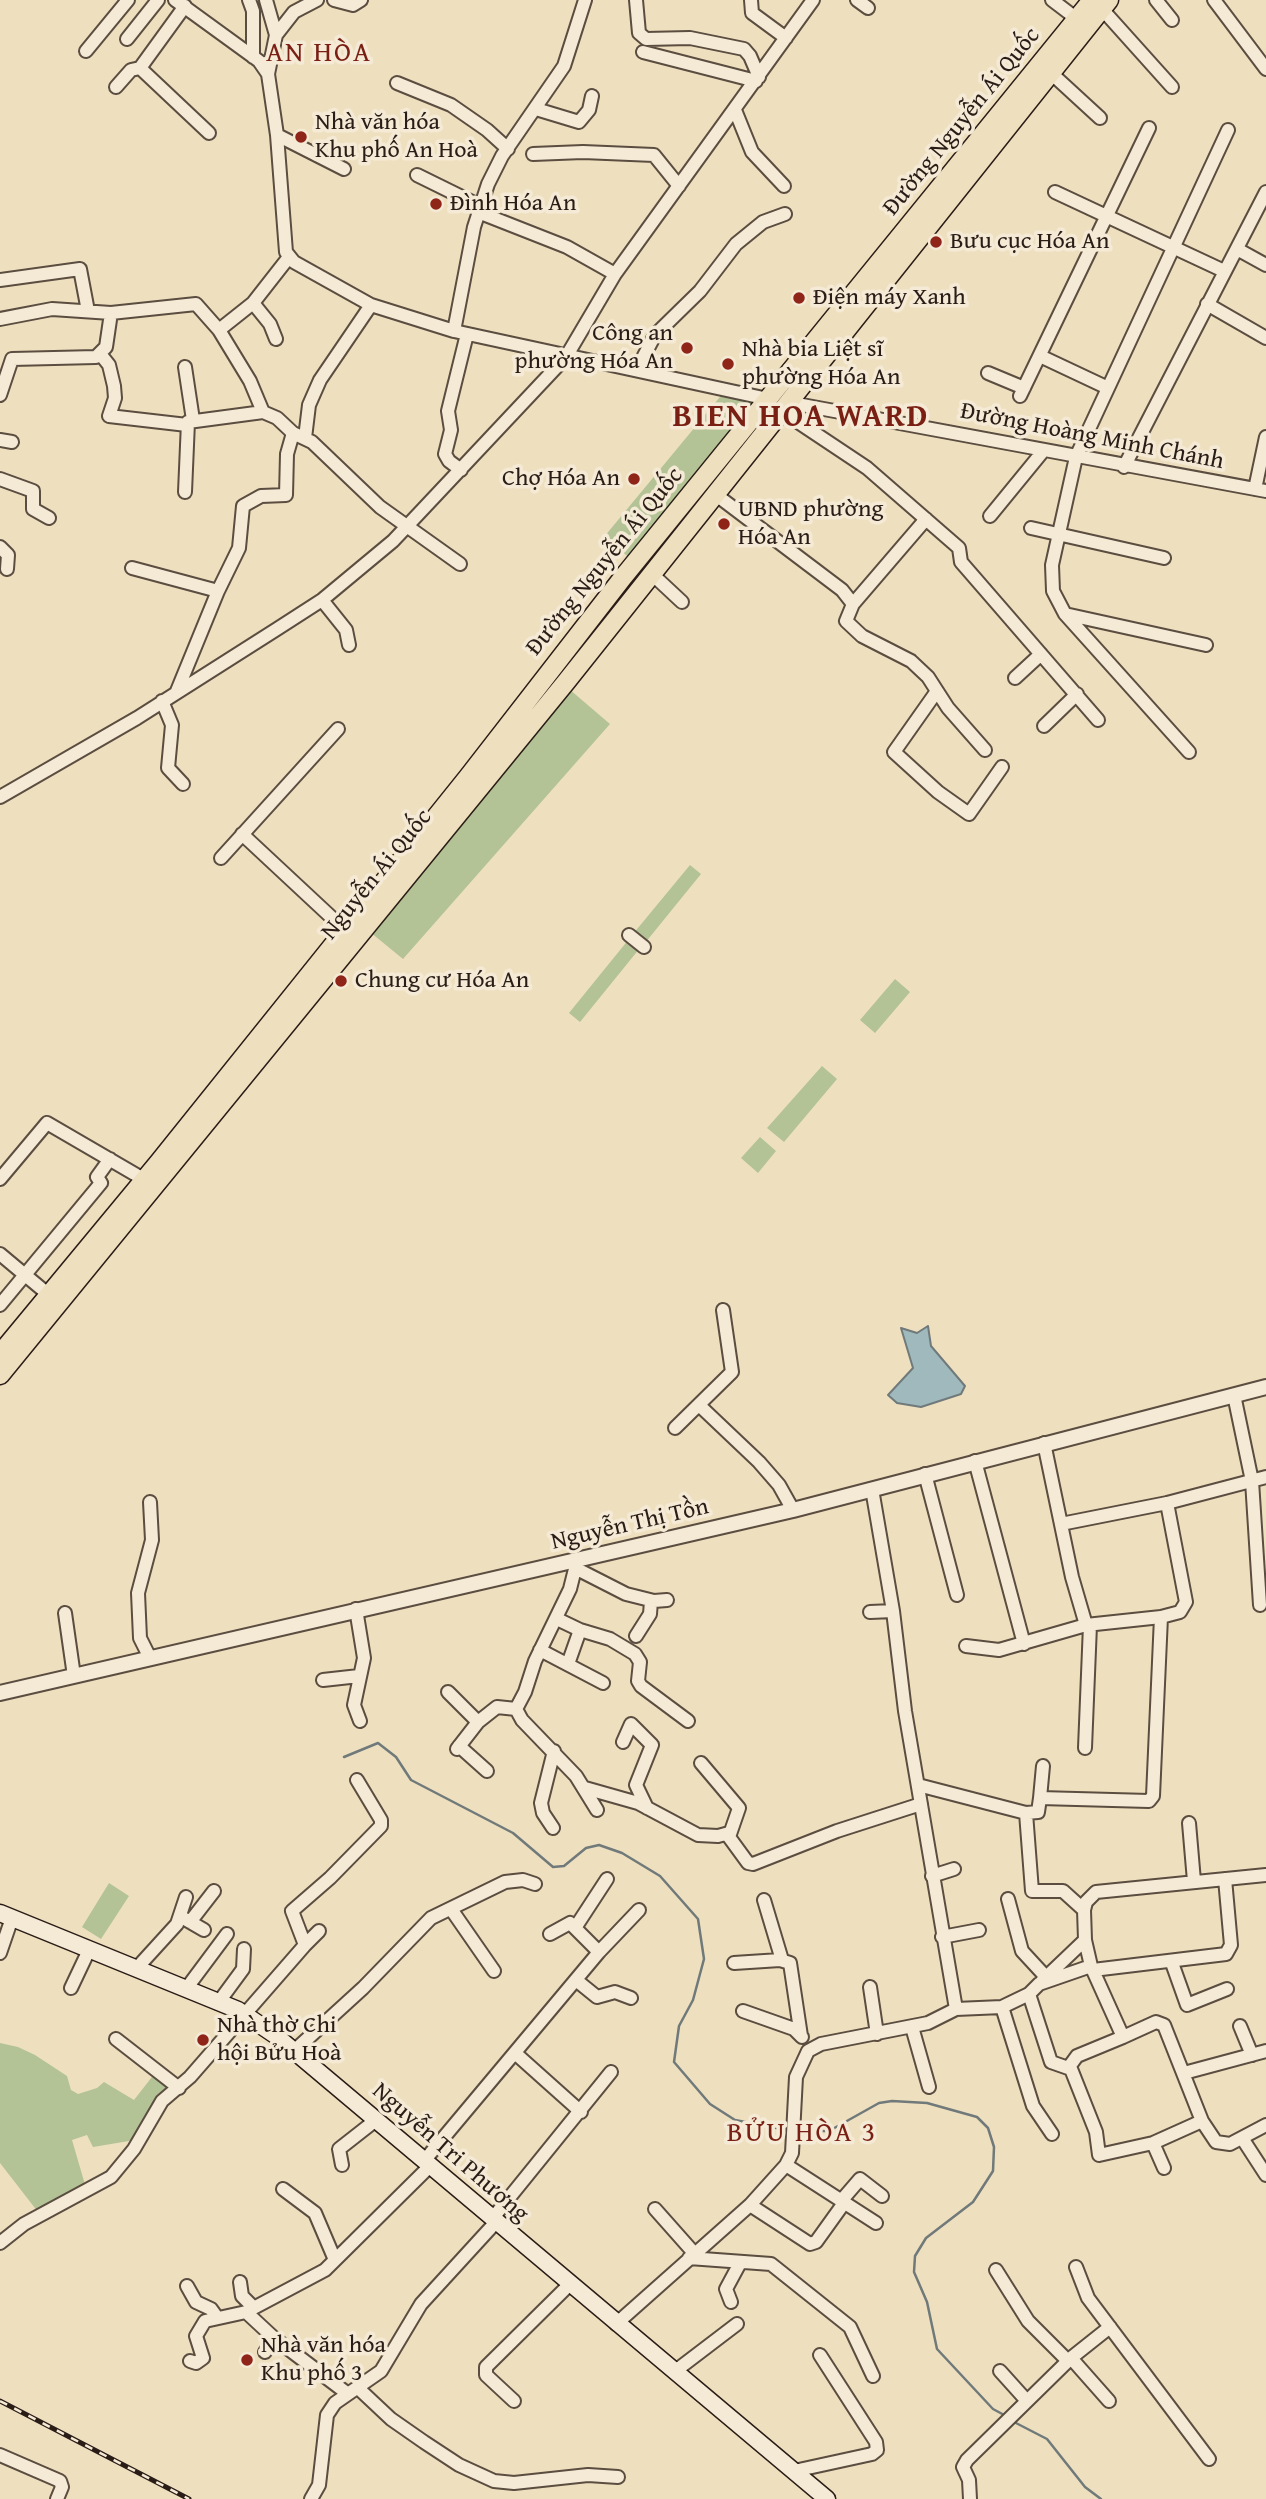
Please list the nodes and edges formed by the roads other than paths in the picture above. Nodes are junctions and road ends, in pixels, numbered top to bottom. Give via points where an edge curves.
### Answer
1 (128, 0) edge
2 (158, 0) edge
3 (249, 0) edge
4 (266, 0) edge
5 (317, 0) edge
6 (334, 0) edge
7 (361, 0) edge
8 (585, 0) edge
9 (636, 0) edge
10 (751, 0) edge
11 (813, 0) edge
12 (1052, 0) edge
13 (1156, 0) edge
14 (1214, 0) edge
15 (180, 3) edge
16 (1101, 3) edge
17 (1172, 20) dead end
18 (1082, 23) junction
19 (276, 35) junction
20 (786, 38) junction
21 (127, 39) dead end
22 (86, 51) dead end
23 (643, 51) dead end
24 (253, 57) junction
25 (140, 68) junction
26 (1266, 69) edge
27 (1051, 72) junction
28 (268, 74) junction
29 (758, 79) junction
30 (397, 83) dead end
31 (116, 87) dead end
32 (1172, 87) dead end
33 (592, 96) dead end
34 (536, 109) junction
35 (735, 110) junction
36 (1100, 118) dead end
37 (1149, 128) dead end
38 (1227, 130) dead end
39 (209, 134) dead end
40 (277, 135) junction
41 (508, 149) junction
42 (533, 154) dead end
43 (344, 169) dead end
44 (417, 175) dead end
45 (679, 186) junction
46 (783, 186) dead end
47 (1055, 192) dead end
48 (1266, 192) edge
49 (479, 209) junction
50 (785, 214) dead end
51 (1109, 216) junction
52 (1174, 246) junction
53 (1237, 249) junction
54 (289, 257) junction
55 (1266, 265) edge
56 (1224, 271) junction
57 (615, 274) junction
58 (0, 280) edge
59 (253, 303) junction
60 (1207, 304) junction
61 (371, 305) junction
62 (88, 311) junction
63 (111, 313) junction
64 (0, 319) edge
65 (219, 330) junction
66 (460, 332) junction
67 (1266, 338) edge
68 (275, 339) dead end
69 (101, 355) junction
70 (1040, 356) junction
71 (566, 357) junction
72 (6, 358) edge
73 (184, 367) dead end
74 (637, 369) junction
75 (988, 373) dead end
76 (1108, 388) junction
77 (0, 395) edge
78 (778, 404) junction
79 (263, 412) junction
80 (190, 423) junction
81 (299, 435) junction
82 (1266, 437) edge
83 (1044, 450) junction
84 (1076, 457) junction
85 (1124, 467) junction
86 (461, 470) junction
87 (0, 479) edge
88 (1261, 490) edge
89 (185, 492) dead end
90 (715, 494) junction
91 (990, 516) dead end
92 (48, 518) dead end
93 (926, 519) junction
94 (408, 525) junction
95 (1031, 528) dead end
96 (1059, 534) junction
97 (0, 547) edge
98 (1164, 558) dead end
99 (460, 564) dead end
100 (132, 568) dead end
101 (7, 569) dead end
102 (652, 574) junction
103 (218, 591) junction
104 (322, 600) junction
105 (682, 601) dead end
106 (853, 604) junction
107 (1065, 614) junction
108 (349, 645) dead end
109 (1206, 645) dead end
110 (1041, 654) junction
111 (186, 668) junction
112 (204, 676) junction
113 (1015, 678) dead end
114 (937, 691) junction
115 (177, 692) junction
116 (1077, 694) junction
117 (162, 701) junction
118 (1098, 720) dead end
119 (1044, 726) dead end
120 (338, 729) dead end
121 (985, 750) dead end
122 (1189, 752) dead end
123 (1002, 766) dead end
124 (183, 784) dead end
125 (0, 797) edge
126 (242, 834) junction
127 (221, 858) dead end
128 (351, 934) junction
129 (629, 935) dead end
130 (644, 947) dead end
131 (110, 1159) junction
132 (0, 1179) edge
133 (145, 1180) junction
134 (0, 1254) edge
135 (25, 1275) junction
136 (49, 1295) junction
137 (0, 1305) edge
138 (723, 1310) dead end
139 (0, 1354) edge
140 (0, 1375) edge
141 (1266, 1387) edge
142 (1234, 1395) junction
143 (700, 1406) junction
144 (674, 1428) dead end
145 (1044, 1443) junction
146 (975, 1461) junction
147 (925, 1474) junction
148 (1266, 1478) edge
149 (1252, 1481) junction
150 (872, 1489) junction
151 (150, 1502) dead end
152 (1167, 1503) junction
153 (793, 1510) junction
154 (1061, 1524) junction
155 (576, 1564) junction
156 (957, 1595) dead end
157 (667, 1600) dead end
158 (651, 1601) junction
159 (1260, 1605) dead end
160 (356, 1609) junction
161 (893, 1611) junction
162 (870, 1612) dead end
163 (65, 1613) dead end
164 (1161, 1617) junction
165 (557, 1619) junction
166 (1088, 1625) junction
167 (580, 1630) junction
168 (636, 1636) dead end
169 (1024, 1644) junction
170 (966, 1646) dead end
171 (540, 1650) junction
172 (150, 1658) junction
173 (568, 1664) junction
174 (74, 1676) junction
175 (359, 1676) junction
176 (323, 1680) dead end
177 (603, 1683) dead end
178 (448, 1692) dead end
179 (0, 1693) edge
180 (516, 1709) junction
181 (360, 1721) dead end
182 (688, 1721) dead end
183 (478, 1722) junction
184 (623, 1742) dead end
185 (1085, 1748) dead end
186 (554, 1751) junction
187 (701, 1763) dead end
188 (1043, 1766) dead end
189 (487, 1770) dead end
190 (357, 1780) dead end
191 (918, 1785) junction
192 (585, 1788) junction
193 (1040, 1798) junction
194 (921, 1804) junction
195 (647, 1808) junction
196 (597, 1810) dead end
197 (1026, 1813) junction
198 (1189, 1823) dead end
199 (553, 1828) dead end
200 (729, 1833) junction
201 (954, 1869) dead end
202 (1266, 1875) edge
203 (932, 1876) junction
204 (607, 1879) dead end
205 (1225, 1879) junction
206 (1194, 1881) junction
207 (535, 1884) dead end
208 (214, 1891) dead end
209 (186, 1897) dead end
210 (1008, 1899) dead end
211 (764, 1900) dead end
212 (451, 1909) junction
213 (639, 1910) dead end
214 (1084, 1910) junction
215 (6, 1916) edge
216 (186, 1919) junction
217 (575, 1928) junction
218 (204, 1930) dead end
219 (979, 1930) dead end
220 (319, 1931) dead end
221 (228, 1934) dead end
222 (550, 1934) dead end
223 (942, 1937) junction
224 (1085, 1940) junction
225 (305, 1945) junction
226 (244, 1949) dead end
227 (89, 1950) junction
228 (599, 1952) junction
229 (0, 1954) edge
230 (782, 1960) junction
231 (734, 1963) dead end
232 (1172, 1963) junction
233 (1092, 1968) junction
234 (136, 1969) junction
235 (494, 1971) dead end
236 (576, 1980) junction
237 (1042, 1980) junction
238 (870, 1987) dead end
239 (71, 1988) dead end
240 (186, 1989) junction
241 (1227, 1989) dead end
242 (1030, 1994) junction
243 (631, 1998) dead end
244 (218, 2003) junction
245 (1002, 2007) junction
246 (956, 2009) junction
247 (743, 2011) dead end
248 (246, 2015) junction
249 (1240, 2026) dead end
250 (912, 2027) junction
251 (877, 2034) junction
252 (801, 2036) junction
253 (1123, 2037) junction
254 (116, 2039) dead end
255 (294, 2050) junction
256 (808, 2050) junction
257 (1266, 2051) edge
258 (515, 2053) junction
259 (1252, 2055) junction
260 (1069, 2067) junction
261 (611, 2072) dead end
262 (1184, 2073) junction
263 (929, 2087) dead end
264 (179, 2088) junction
265 (581, 2112) junction
266 (376, 2120) junction
267 (1202, 2120) junction
268 (1266, 2124) edge
269 (1052, 2134) dead end
270 (1242, 2138) junction
271 (1153, 2143) junction
272 (427, 2164) junction
273 (342, 2165) dead end
274 (786, 2165) junction
275 (1164, 2168) dead end
276 (1266, 2175) edge
277 (283, 2189) dead end
278 (882, 2196) dead end
279 (842, 2202) junction
280 (750, 2205) junction
281 (655, 2209) dead end
282 (494, 2221) junction
283 (876, 2223) dead end
284 (0, 2243) edge
285 (691, 2255) junction
286 (335, 2260) junction
287 (740, 2263) junction
288 (1076, 2267) dead end
289 (996, 2270) dead end
290 (240, 2282) dead end
291 (569, 2285) junction
292 (187, 2286) dead end
293 (731, 2302) dead end
294 (249, 2309) junction
295 (216, 2316) junction
296 (616, 2324) junction
297 (737, 2324) dead end
298 (1110, 2327) junction
299 (274, 2338) junction
300 (265, 2352) dead end
301 (820, 2355) dead end
302 (1069, 2360) junction
303 (190, 2361) dead end
304 (1000, 2371) dead end
305 (674, 2372) junction
306 (873, 2376) dead end
307 (353, 2391) junction
308 (1027, 2400) junction
309 (514, 2401) dead end
310 (1109, 2401) dead end
311 (0, 2455) edge
312 (1209, 2459) dead end
313 (794, 2471) junction
314 (618, 2477) dead end
315 (57, 2499) edge
316 (311, 2499) edge
317 (827, 2499) edge
318 (970, 2499) edge

1 - 22 street
2 - 21 street
3 - 24 street
4 - 19 street
5 - 19 street via 294,12
6 - 7 street via 353,5
8 - 34 street via 564,66
9 - 29 street via 639,33 646,39 690,38 744,50
10 - 20 street via 752,13
11 - 20 street
12 - 18 street
13 - 17 street
14 - 26 street
15 - 24 street
15 - 25 street
16 - 18 main road, Đường Nguyễn Ái Quốc
16 - 32 street
18 - 27 main road, Đường Nguyễn Ái Quốc
18 - 78 main road, Đường Nguyễn Ái Quốc
19 - 28 street
20 - 29 street
23 - 29 street
24 - 28 street
25 - 31 street via 131,70
25 - 39 street
27 - 36 street
27 - 78 main road, Đường Nguyễn Ái Quốc
28 - 40 street
29 - 35 street
30 - 41 street via 451,105
33 - 34 street via 589,110 579,122
34 - 41 street
35 - 45 street
35 - 46 street via 752,152
37 - 51 street
38 - 52 street
40 - 43 street
40 - 54 street
41 - 49 street
42 - 45 street via 654,155
44 - 49 street
45 - 57 street
47 - 51 street
48 - 53 street
49 - 57 street via 567,247
49 - 66 street
50 - 74 street via 763,222 736,244 700,291 655,335
51 - 52 street
51 - 70 street
52 - 56 street
52 - 76 street
53 - 55 street
53 - 56 street
54 - 59 street
54 - 61 street, Đường Hoàng Minh Chánh
56 - 60 street
57 - 71 street
58 - 62 street via 80,269
59 - 65 street
59 - 68 street via 270,324
60 - 67 street
60 - 85 street
61 - 66 street, Đường Hoàng Minh Chánh
61 - 81 street via 320,380
62 - 63 street
62 - 64 street via 52,309
63 - 65 street via 196,304
63 - 69 street
65 - 79 street
66 - 71 street, Đường Hoàng Minh Chánh
66 - 86 street via 445,454
69 - 72 street
69 - 80 street via 109,365 114,386 109,416
70 - 75 street via 1022,392
70 - 76 street
71 - 74 street, Đường Hoàng Minh Chánh
71 - 86 street
72 - 77 street
73 - 80 street
74 - 78 street, Đường Hoàng Minh Chánh
76 - 84 street
78 - 83 street, Đường Hoàng Minh Chánh
78 - 90 main road, Nguyễn Ái Quốc
78 - 93 street via 867,468
78 - 128 main road, Đường Nguyễn Ái Quốc
79 - 80 street
79 - 81 street
80 - 89 street
81 - 94 street via 380,507
81 - 103 street via 287,454 286,495 261,496 243,506 239,548
82 - 88 street
83 - 84 street, Đường Hoàng Minh Chánh
83 - 91 street
84 - 85 street, Đường Hoàng Minh Chánh
84 - 96 street
85 - 88 street, Đường Hoàng Minh Chánh
86 - 94 street
87 - 92 street via 33,491 33,509
90 - 102 main road, Nguyễn Ái Quốc
90 - 106 street via 842,590
93 - 106 street
93 - 110 street via 959,548 961,562
94 - 99 street
94 - 104 street
95 - 96 street
96 - 98 street
96 - 107 street via 1052,565 1053,591
97 - 101 street via 8,555
100 - 103 street
102 - 105 street
102 - 128 main road, Nguyễn Ái Quốc
103 - 111 street
104 - 108 street via 346,630
104 - 112 street
106 - 114 street via 846,621 849,626 911,661
107 - 109 street
107 - 122 street
110 - 113 street
110 - 116 street
111 - 112 street
111 - 115 street
112 - 115 street
114 - 121 street
114 - 123 street via 894,751 969,814
115 - 117 street
116 - 118 street
116 - 119 street
117 - 124 street via 172,725 168,768
117 - 125 street
120 - 126 street
126 - 127 street
126 - 128 street
128 - 133 main road, Nguyễn Ái Quốc
128 - 140 main road, Nguyễn Ái Quốc
129 - 130 street
131 - 132 street via 47,1123
131 - 133 street
131 - 135 street via 97,1177 101,1183
133 - 136 main road, Nguyễn Ái Quốc
134 - 135 street
135 - 136 street
135 - 137 street
136 - 139 main road, Nguyễn Ái Quốc
138 - 143 street via 733,1367
141 - 142 street, Nguyễn Thị Tồn
142 - 145 street, Nguyễn Thị Tồn
142 - 149 street
143 - 144 street
143 - 153 street via 759,1462
145 - 146 street, Nguyễn Thị Tồn
145 - 154 street
146 - 147 street, Nguyễn Thị Tồn
146 - 169 street
147 - 150 street, Nguyễn Thị Tồn
147 - 156 street
148 - 149 street
149 - 152 street
149 - 159 street
150 - 153 street, Nguyễn Thị Tồn
150 - 161 street
151 - 172 street via 152,1540 138,1593 140,1638
152 - 154 street
152 - 164 street via 1186,1602 1180,1612
153 - 155 street, Nguyễn Thị Tồn
154 - 166 street
155 - 158 street via 613,1589
155 - 160 street, Nguyễn Thị Tồn
155 - 165 street
157 - 158 street
158 - 168 street via 650,1614
160 - 172 street, Nguyễn Thị Tồn
160 - 175 street via 364,1658
161 - 162 street
161 - 191 street
163 - 174 street
164 - 166 street
164 - 193 street via 1152,1799
165 - 167 street
165 - 171 street
166 - 169 street
166 - 185 street
167 - 173 street
167 - 182 street via 610,1639 635,1654 641,1686
169 - 170 street via 999,1650
171 - 173 street
171 - 180 street
172 - 174 street, Nguyễn Thị Tồn
173 - 177 street
174 - 179 street, Nguyễn Thị Tồn
175 - 176 street
175 - 181 street via 354,1705
178 - 183 street
180 - 183 street via 497,1707
180 - 186 street
183 - 189 street via 458,1748
184 - 195 street via 631,1724 652,1745 636,1785
186 - 192 street
186 - 199 street via 541,1803
187 - 200 street via 739,1808
188 - 193 street
190 - 225 street via 382,1820 381,1826 292,1911
191 - 194 street
191 - 197 street
192 - 195 street
192 - 196 street
193 - 197 street via 1038,1812
194 - 200 street via 837,1830 759,1863 748,1863
194 - 203 street
195 - 200 street via 698,1835
197 - 214 street via 1031,1889 1037,1893 1063,1891
198 - 206 street
201 - 203 street
202 - 205 street
203 - 223 street
204 - 217 street
205 - 206 street
205 - 232 street via 1229,1950
206 - 214 street via 1096,1892
207 - 212 street via 505,1882
208 - 216 street
209 - 216 street
210 - 237 street via 1022,1951
211 - 230 street
212 - 235 street
212 - 255 street via 431,1918
213 - 228 street
214 - 224 street
215 - 227 main road, Nguyễn Tri Phương
215 - 229 street
216 - 218 street
216 - 234 street
217 - 222 street via 570,1923
217 - 228 street
219 - 223 street
220 - 225 street
221 - 240 street
223 - 246 street
224 - 233 street
224 - 237 street
225 - 248 street
226 - 244 street via 243,1969
227 - 234 main road, Nguyễn Tri Phương
227 - 239 street
228 - 236 street
230 - 231 street
230 - 252 street via 793,1968
232 - 233 street
232 - 241 street via 1187,2005
233 - 237 street
233 - 253 street
234 - 240 main road, Nguyễn Tri Phương
236 - 243 street via 597,1997 617,1992
236 - 258 street
237 - 242 street
238 - 251 street
240 - 244 main road, Nguyễn Tri Phương
242 - 245 street
242 - 260 street via 1051,2062
244 - 248 main road, Nguyễn Tri Phương
245 - 246 street
245 - 269 street via 1033,2106
246 - 250 street
247 - 252 street via 794,2029
248 - 255 main road, Nguyễn Tri Phương
248 - 264 street
249 - 259 street
250 - 251 street
250 - 263 street
251 - 256 street
252 - 256 street
253 - 260 street via 1077,2056
253 - 262 street via 1160,2022
254 - 264 street
255 - 266 main road, Nguyễn Tri Phương
256 - 274 street via 796,2077 793,2138
257 - 259 street
258 - 265 street
258 - 272 street
259 - 262 street
260 - 271 street via 1095,2127 1098,2155
261 - 265 street
262 - 267 street
264 - 284 street via 152,2114 134,2149 111,2177 24,2224
265 - 282 street
266 - 272 main road, Nguyễn Tri Phương
266 - 273 street via 339,2149
267 - 270 street via 1216,2142 1230,2144
267 - 271 street
268 - 270 street
270 - 276 street
271 - 275 street
272 - 282 main road, Nguyễn Tri Phương
272 - 286 street
274 - 279 street
274 - 280 street
277 - 286 street via 315,2213
278 - 279 street via 860,2179
279 - 280 street via 816,2242 810,2244
279 - 283 street
280 - 285 street
281 - 285 street
282 - 291 main road, Nguyễn Tri Phương
282 - 307 street via 421,2304 381,2371
285 - 287 street
285 - 296 street
286 - 294 street via 317,2276
287 - 293 street via 726,2289
287 - 306 street via 771,2264 850,2327
288 - 298 street via 1084,2292
289 - 302 street via 1028,2321
290 - 294 street
291 - 296 main road, Nguyễn Tri Phương
291 - 309 street via 486,2367 486,2375
292 - 295 street via 196,2302
294 - 295 street
294 - 299 street
295 - 303 street via 199,2327 196,2336 203,2358
296 - 305 main road, Nguyễn Tri Phương
297 - 305 street
298 - 302 street
298 - 312 street
299 - 300 street
299 - 307 street
301 - 313 street via 877,2450
302 - 308 street
302 - 310 street
304 - 308 street
305 - 313 main road, Nguyễn Tri Phương
307 - 314 street via 459,2465 494,2481
307 - 316 street via 327,2415 319,2485
308 - 318 street via 963,2467
311 - 315 street via 60,2481
313 - 317 main road, Nguyễn Tri Phương

